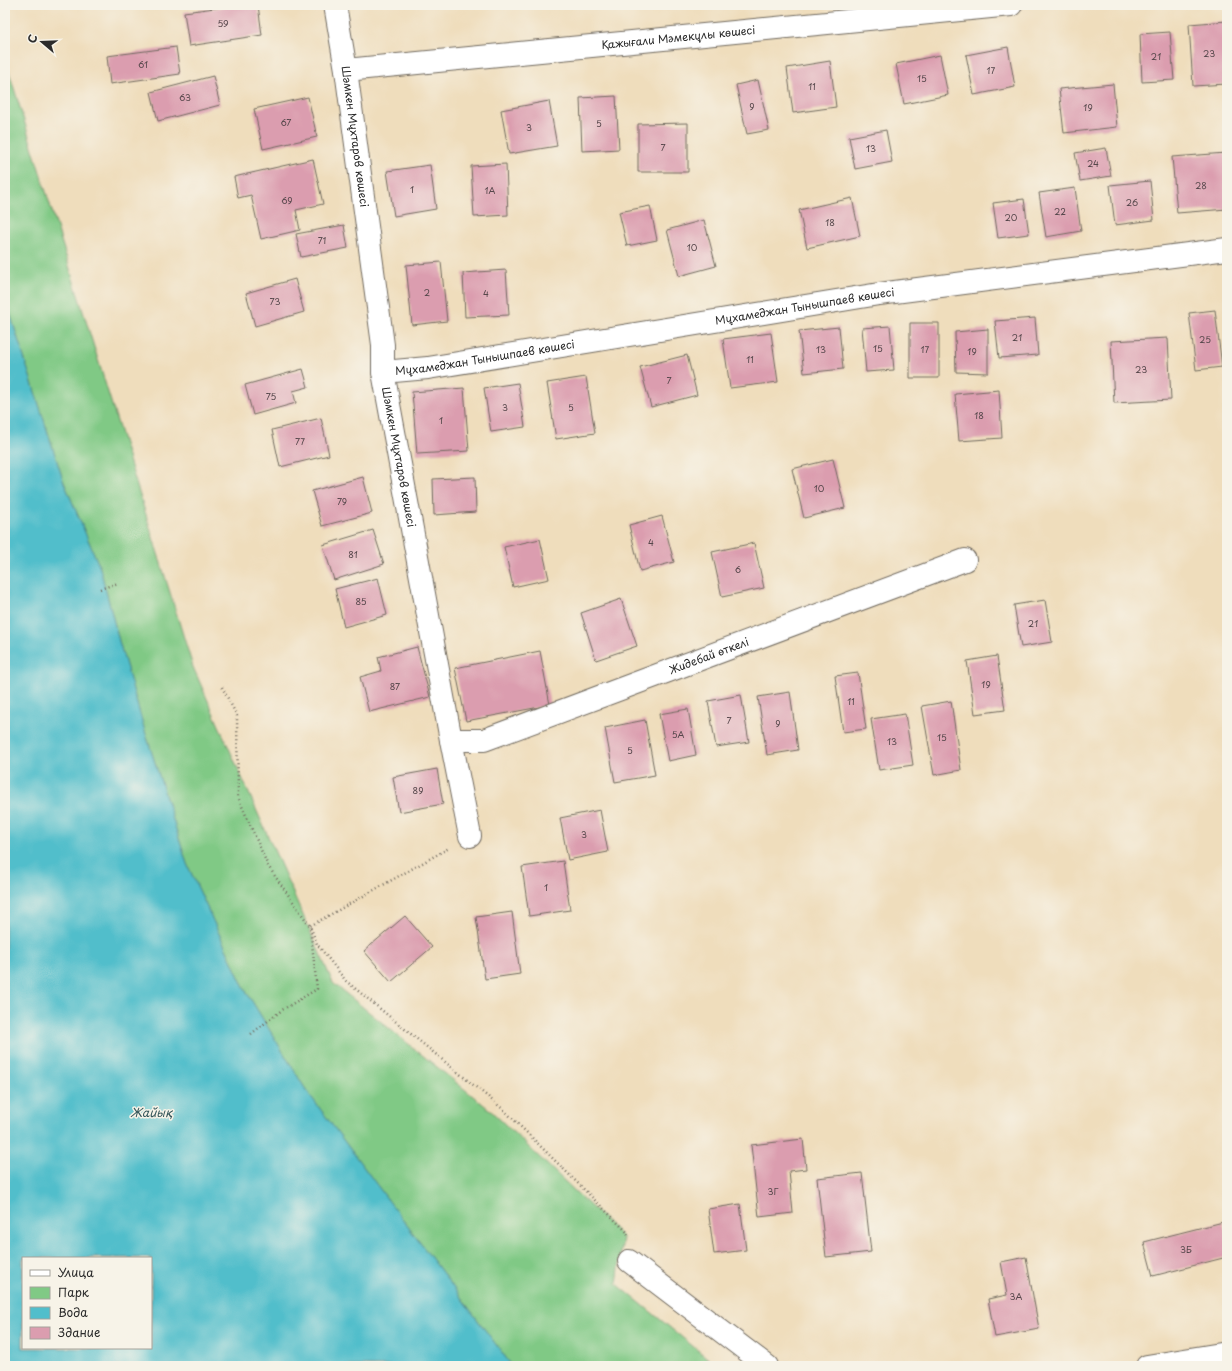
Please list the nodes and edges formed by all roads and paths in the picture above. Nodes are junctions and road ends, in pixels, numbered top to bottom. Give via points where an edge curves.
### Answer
1 (335, 5) edge
2 (1011, 5) edge
3 (346, 70) junction
4 (1227, 249) edge
5 (383, 372) junction
6 (965, 560) dead end
7 (118, 583) dead end
8 (100, 589) dead end
9 (222, 687) dead end
10 (451, 740) junction
11 (470, 836) joint
12 (310, 926) junction
13 (251, 1034) dead end
14 (629, 1261) joint
15 (1227, 1353) edge
16 (767, 1366) edge
17 (1148, 1366) edge

1 - 3 street, Шәмкен Мұхтаров көшесі
2 - 3 street, Қажығали Мәмекұлы көшесі
3 - 5 street, Шәмкен Мұхтаров көшесі via 383,345
4 - 5 street, Мұхамеджан Тынышпаев көшесі via 879,294 428,368
5 - 10 street, Шәмкен Мұхтаров көшесі
6 - 10 street, Жидебай өткелі via 484,740
7 - 8 path
9 - 12 path via 237,716 238,797 268,866
10 - 11 street, Шәмкен Мұхтаров көшесі
11 - 12 path
12 - 13 path via 317,989 282,1010
12 - 14 path via 317,944 346,981 504,1110 627,1232
14 - 16 street
15 - 17 street

